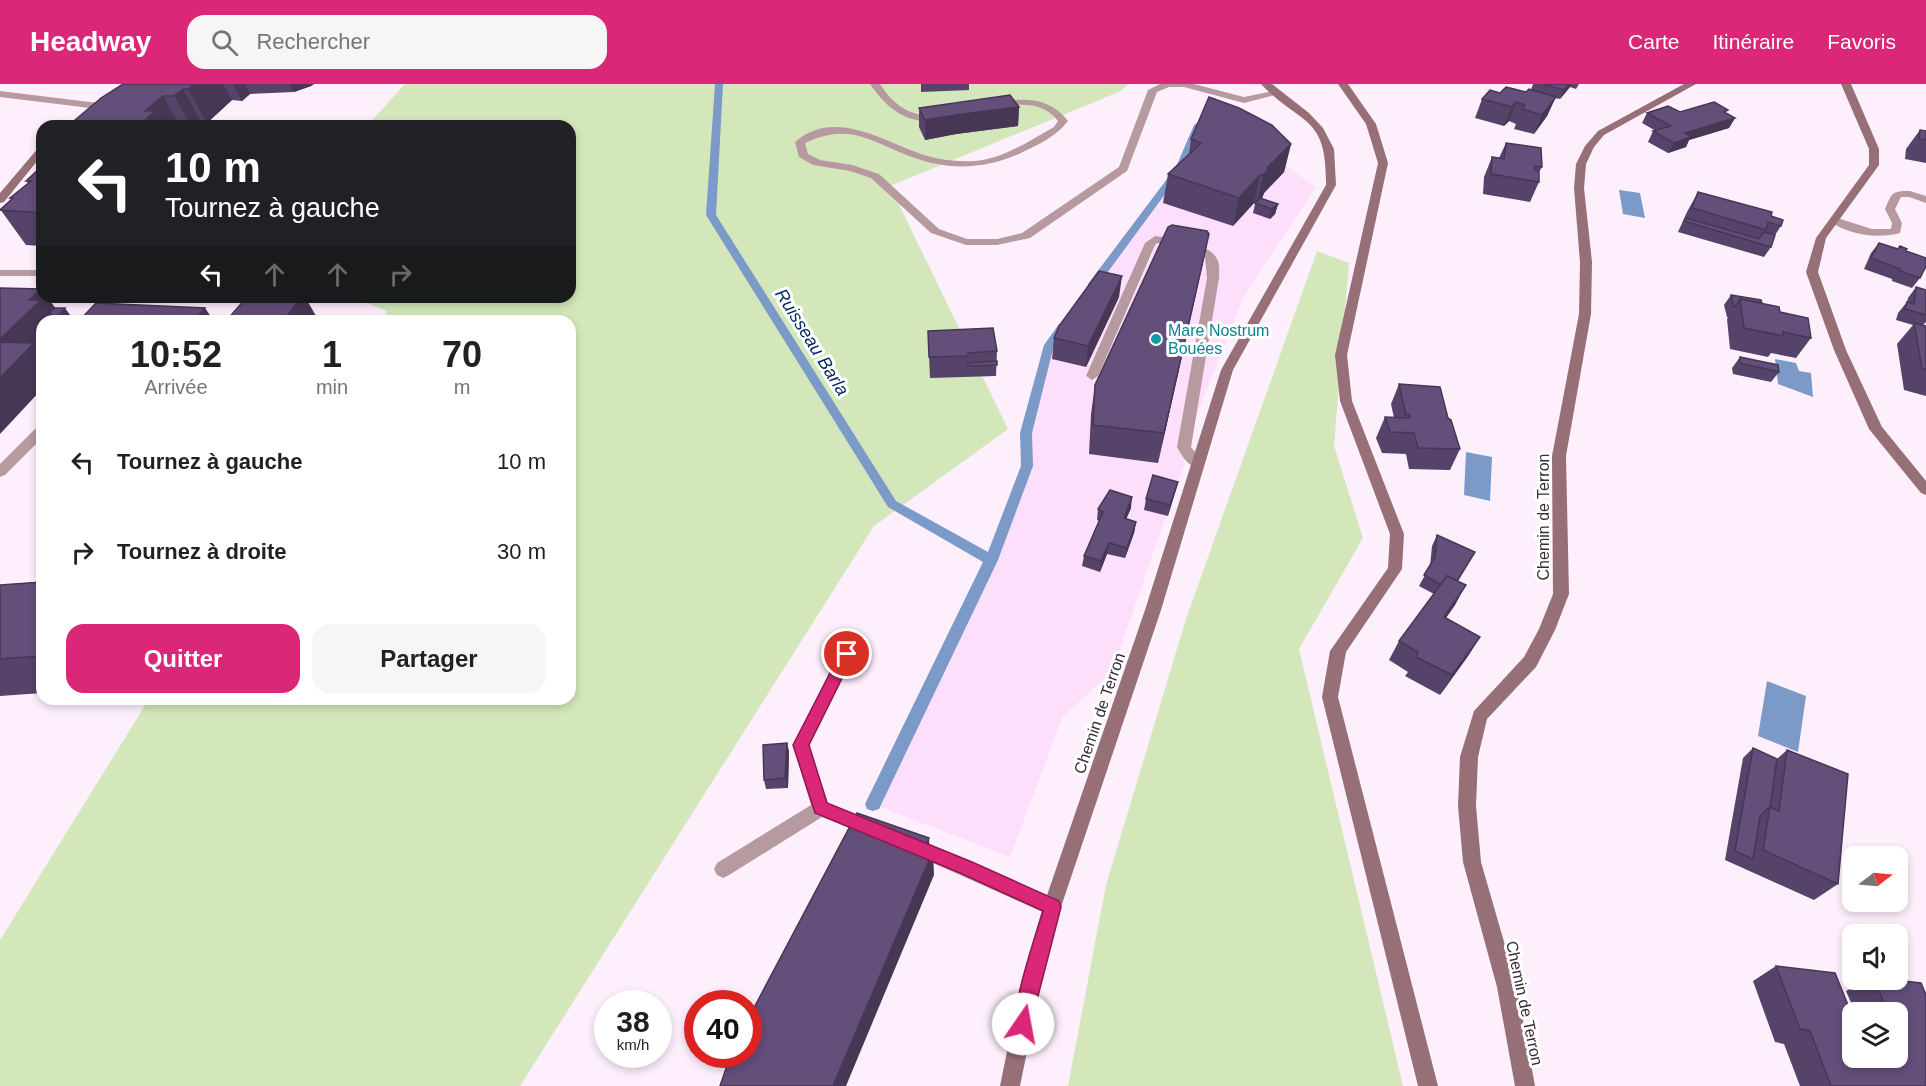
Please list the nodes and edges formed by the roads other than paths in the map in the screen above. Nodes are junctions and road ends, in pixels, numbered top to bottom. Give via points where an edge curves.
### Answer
1 (875, 84) edge
2 (1343, 84) edge
3 (1691, 84) edge
4 (1846, 84) edge
5 (1272, 89) edge
6 (0, 94) edge
7 (102, 104) joint
8 (986, 109) edge
9 (87, 112) edge
10 (952, 117) edge
11 (36, 156) edge
12 (0, 200) edge
13 (1926, 200) edge
14 (1834, 220) junction
15 (0, 273) edge
16 (36, 273) edge
17 (1092, 376) dead end
18 (36, 436) edge
19 (1198, 464) junction
20 (0, 472) edge
21 (1920, 475) edge
22 (1926, 490) edge
23 (847, 654) dead end
24 (821, 808) junction
25 (723, 869) dead end
26 (1053, 907) junction
27 (1010, 1086) edge
28 (1428, 1086) edge
29 (1525, 1086) edge

1 - 10 lane via 885,102 905,114 929,119
2 - 28 street via 1371,124 1383,163 1341,355 1346,401 1397,534 1395,569 1338,651 1330,698
3 - 29 street, Chemin de Terron via 1601,133 1581,164 1579,188 1586,262 1584,314 1559,456 1561,594 1530,662 1480,716 1469,757 1467,806 1472,862 1507,987
4 - 14 street via 1874,149 1874,165
5 - 8 lane via 1244,100 1184,84 1168,84 1153,90 1123,169 1026,236 997,243 966,242 935,231 875,176 818,163 803,155 800,142 816,132 841,130 868,134 914,155 964,164 1003,159 1057,129 1063,121 1057,111 1025,101
5 - 19 street, Chemin de Terron via 1326,139 1331,185 1227,370
6 - 7 lane
7 - 9 street
11 - 12 street
13 - 14 lane via 1910,194 1897,195 1890,210 1897,223 1896,231 1886,234
14 - 21 street via 1821,238 1812,272 1840,350 1876,429
15 - 16 lane
17 - 19 lane via 1149,243 1166,240 1210,254 1213,278 1184,447
18 - 20 lane
19 - 26 street, Chemin de Terron
21 - 22 street
23 - 24 lane via 801,745
24 - 25 lane
24 - 26 lane
26 - 27 street, Chemin de Terron via 1031,983

